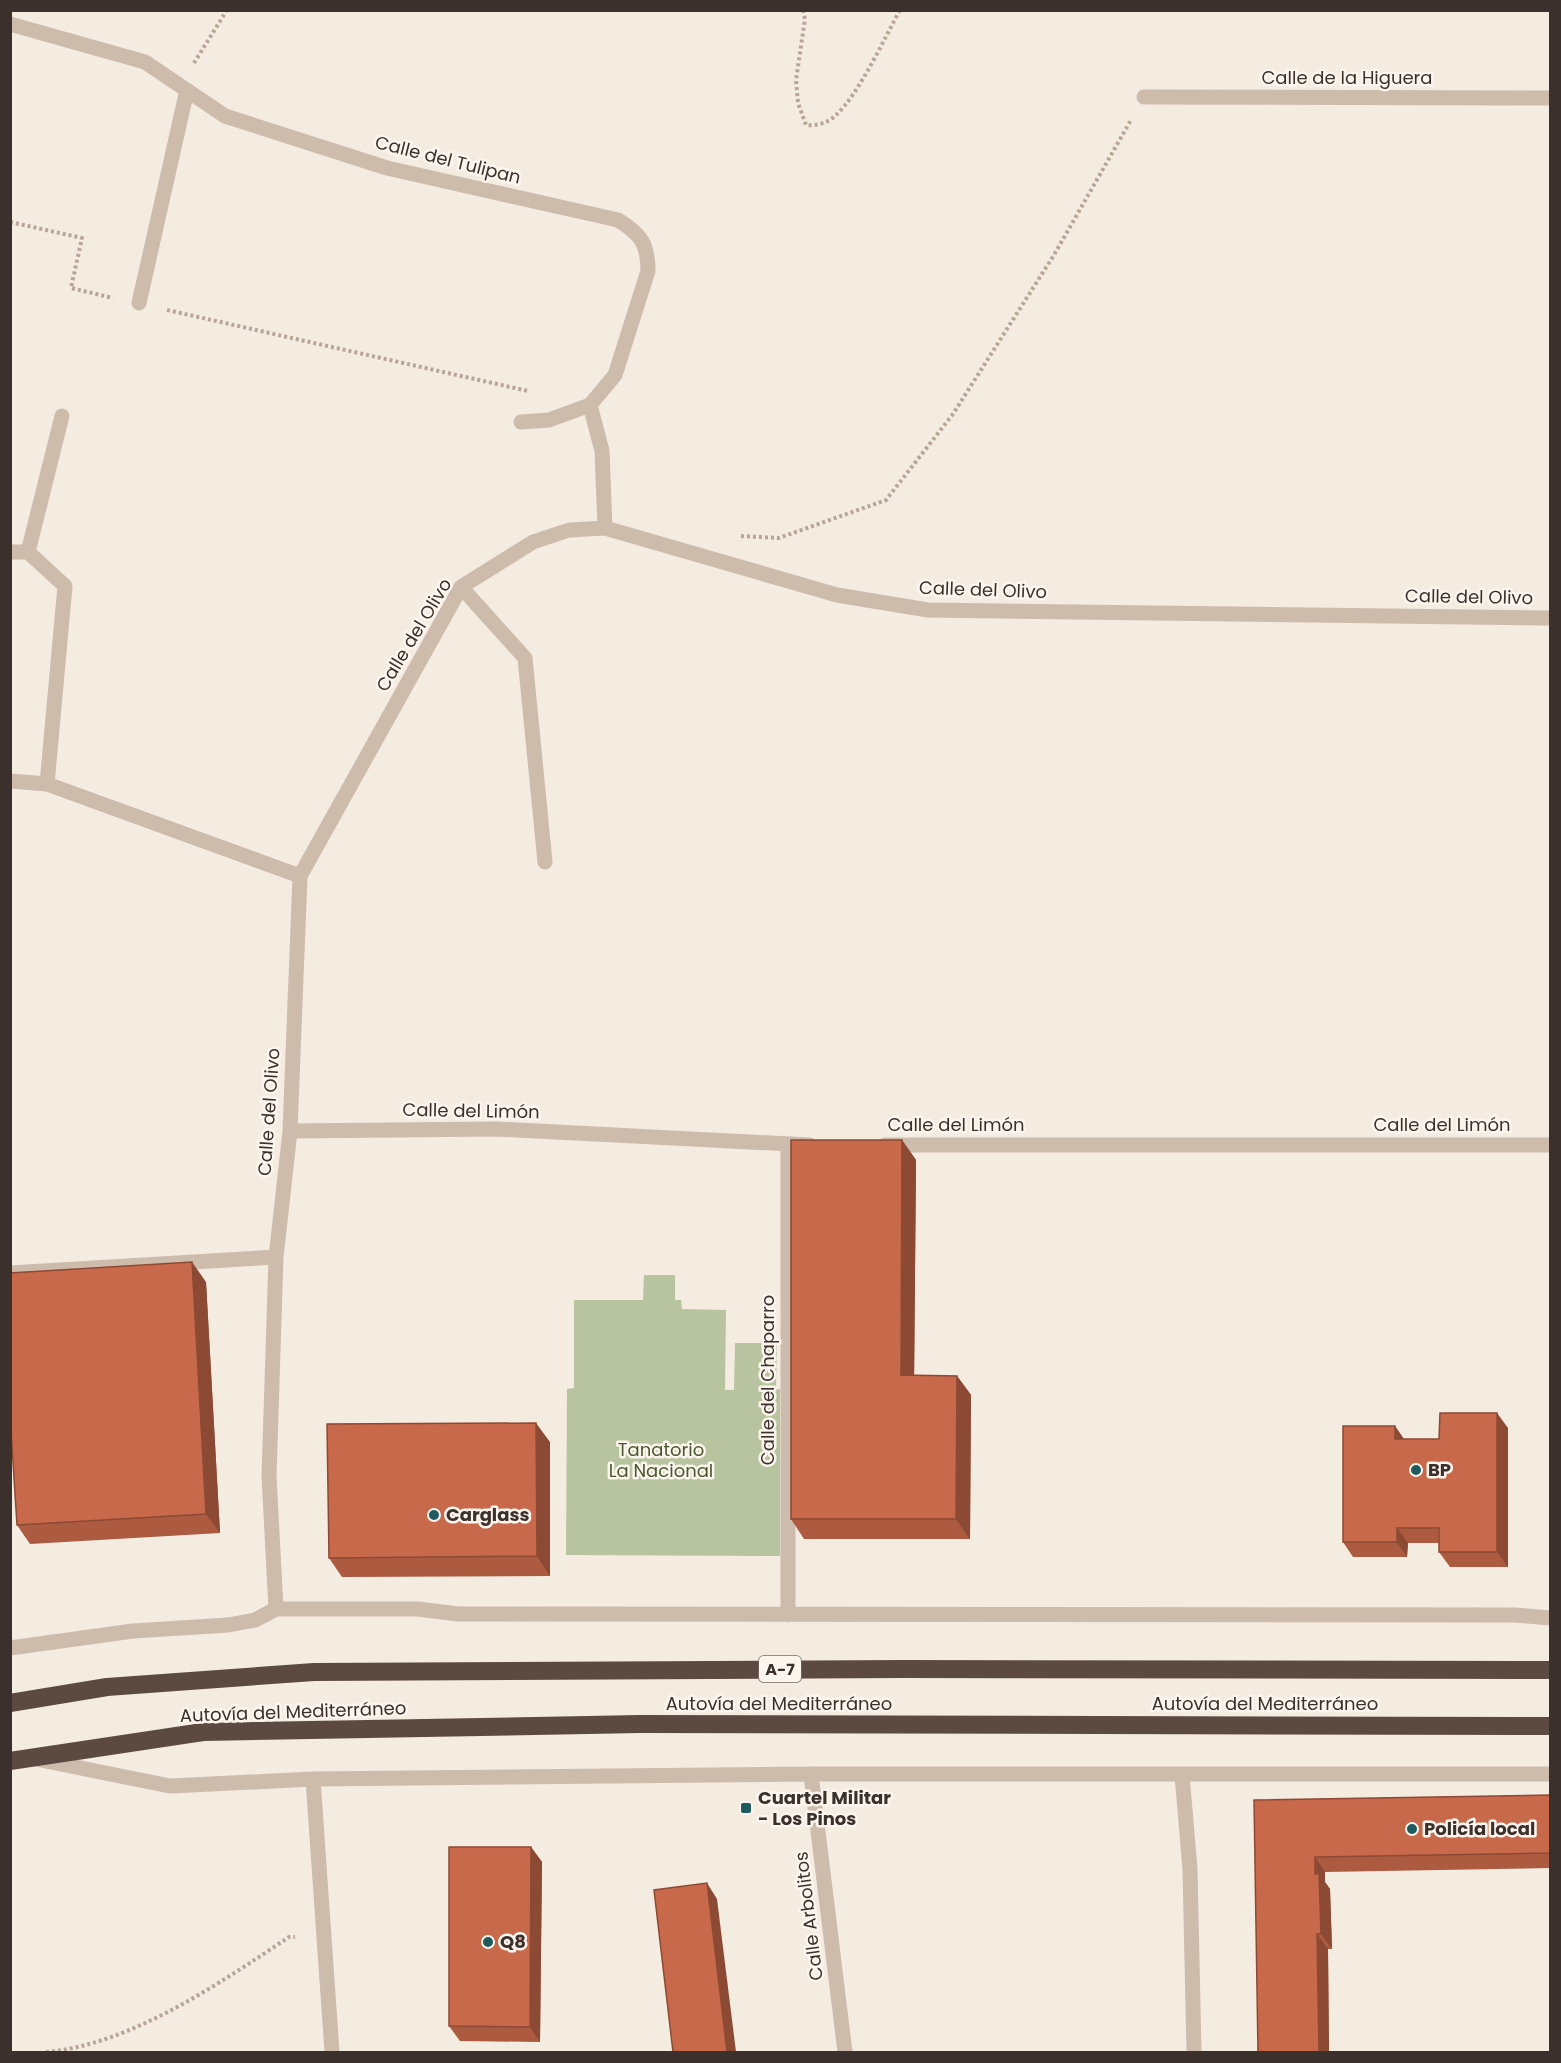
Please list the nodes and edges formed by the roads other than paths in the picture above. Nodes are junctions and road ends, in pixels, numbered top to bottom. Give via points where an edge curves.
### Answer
1 (10, 24) edge
2 (187, 90) junction
3 (1144, 97) road end
4 (1551, 98) edge
5 (139, 303) road end
6 (590, 405) junction
7 (62, 416) dead end
8 (521, 422) dead end
9 (605, 528) junction
10 (10, 552) edge
11 (28, 552) junction
12 (461, 587) junction
13 (1551, 618) edge
14 (10, 781) edge
15 (47, 784) junction
16 (545, 862) dead end
17 (300, 876) junction
18 (290, 1131) junction
19 (788, 1144) junction
20 (824, 1144) edge
21 (871, 1145) edge
22 (1551, 1145) edge
23 (276, 1257) junction
24 (10, 1273) edge
25 (276, 1609) junction
26 (788, 1615) junction
27 (1551, 1618) edge
28 (10, 1648) edge
29 (1551, 1670) edge
30 (10, 1703) edge
31 (1551, 1726) edge
32 (19, 1759) edge
33 (811, 1774) junction
34 (1551, 1774) edge
35 (1182, 1775) junction
36 (313, 1779) junction
37 (332, 2052) edge
38 (845, 2052) edge
39 (1194, 2052) edge

1 - 2 street, Calle del Tulipan via 145,62
2 - 5 street
2 - 6 street, Calle del Tulipan via 225,116 387,168 618,220 632,228 648,255 648,271 615,375
3 - 4 street, Calle de la Higuera
6 - 8 street via 549,420
6 - 9 street via 602,451
7 - 11 street
9 - 12 street, Calle del Olivo via 569,530 533,542
9 - 13 street, Calle del Olivo via 837,595 928,610
10 - 11 street
11 - 15 street via 65,586
12 - 16 street via 525,658
12 - 17 street, Calle del Olivo
14 - 15 street
15 - 17 street
17 - 18 street, Calle del Olivo
18 - 19 street, Calle del Limón via 496,1129
18 - 23 street, Calle del Olivo
19 - 20 street, Calle del Limón
19 - 26 street, Calle del Chaparro
21 - 22 street, Calle del Limón
23 - 24 street
23 - 25 street, Calle del Olivo via 269,1476
25 - 26 street
25 - 28 street via 255,1620 228,1625 133,1631
26 - 27 street
29 - 30 highway, Autovía del Mediterráneo / A-7 via 314,1672 107,1687
31 - 32 highway, Autovía del Mediterráneo via 640,1725 215,1732
32 - 36 street via 171,1786
33 - 35 street
33 - 36 street
33 - 38 street, Calle Arbolitos
34 - 35 street
35 - 39 street via 1190,1869
36 - 37 street

